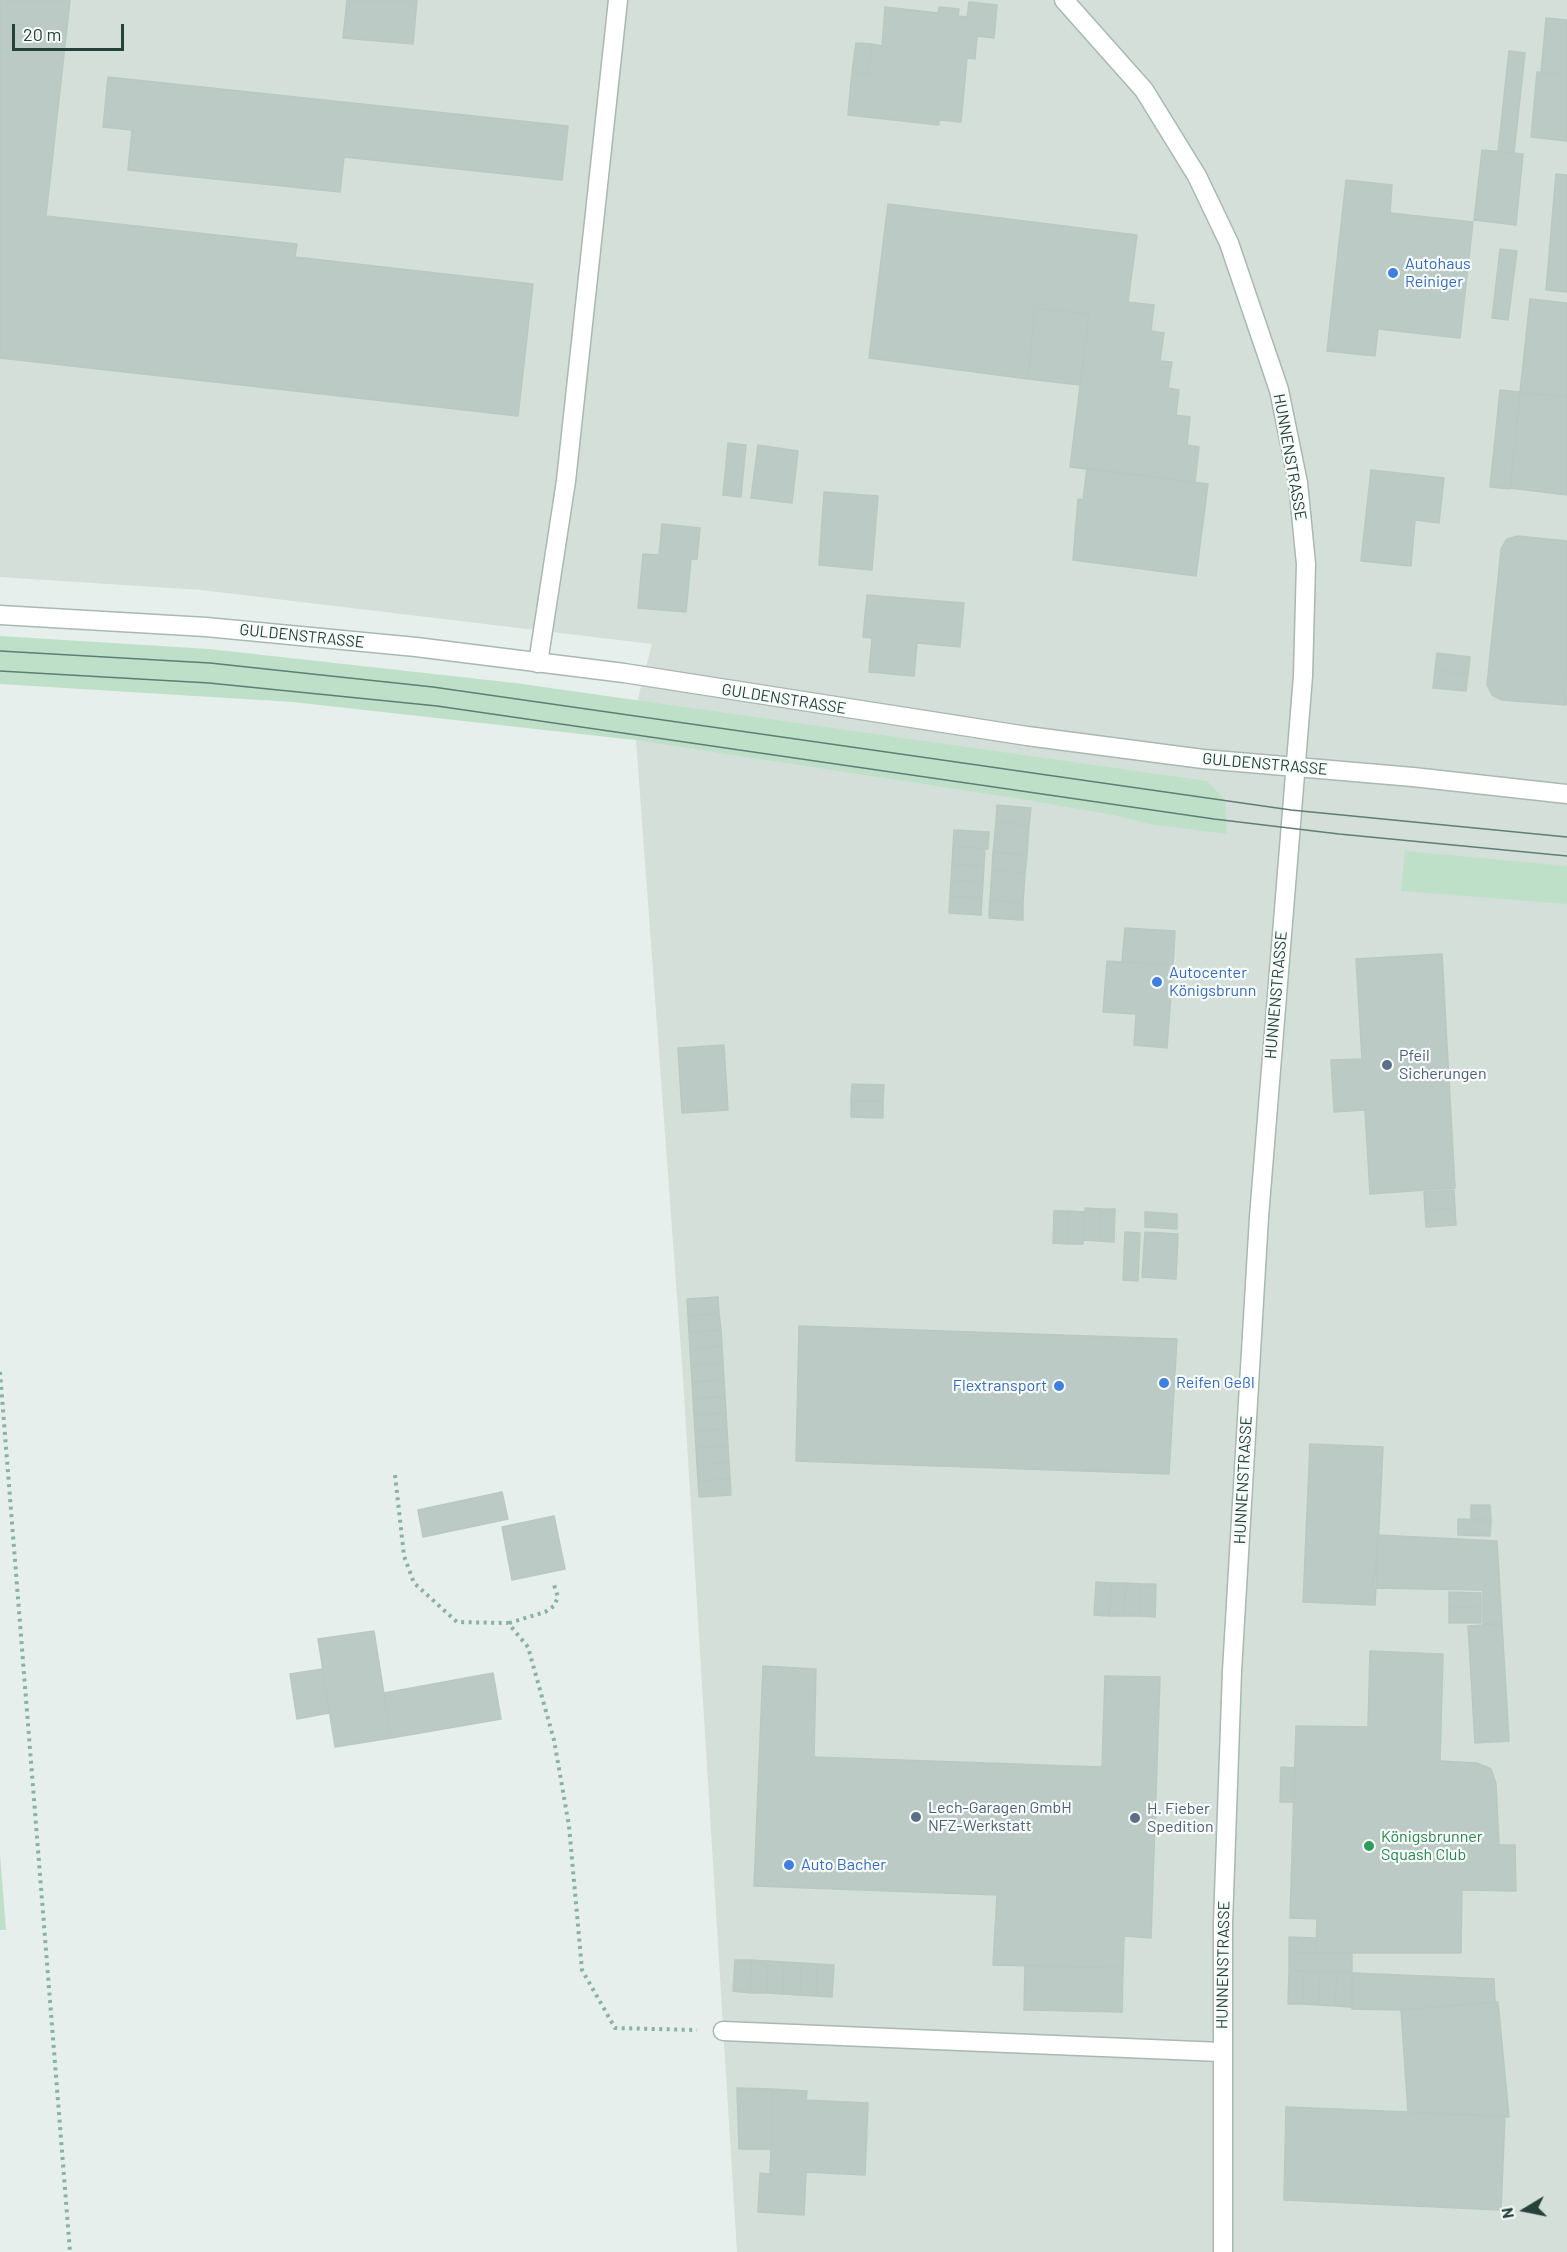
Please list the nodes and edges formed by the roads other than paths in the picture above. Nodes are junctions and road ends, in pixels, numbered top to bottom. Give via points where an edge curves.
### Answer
1 (618, 0) edge
2 (1064, 0) edge
3 (0, 615) edge
4 (538, 663) junction
5 (1294, 767) junction
6 (1567, 794) edge
7 (723, 2031) road end
8 (1221, 2052) junction
9 (1223, 2252) edge

1 - 4 street via 566,482
2 - 5 street, HUNNENSTRASSE via 1144,90 1197,176 1229,243 1278,390 1298,483 1306,564 1303,676
3 - 4 street, GULDENSTRASSE via 206,627
4 - 5 street, GULDENSTRASSE via 1027,736
5 - 6 street, GULDENSTRASSE
5 - 8 street, HUNNENSTRASSE via 1259,1217 1232,1671
7 - 8 street, HUNNENSTRASSE
8 - 9 street, HUNNENSTRASSE

